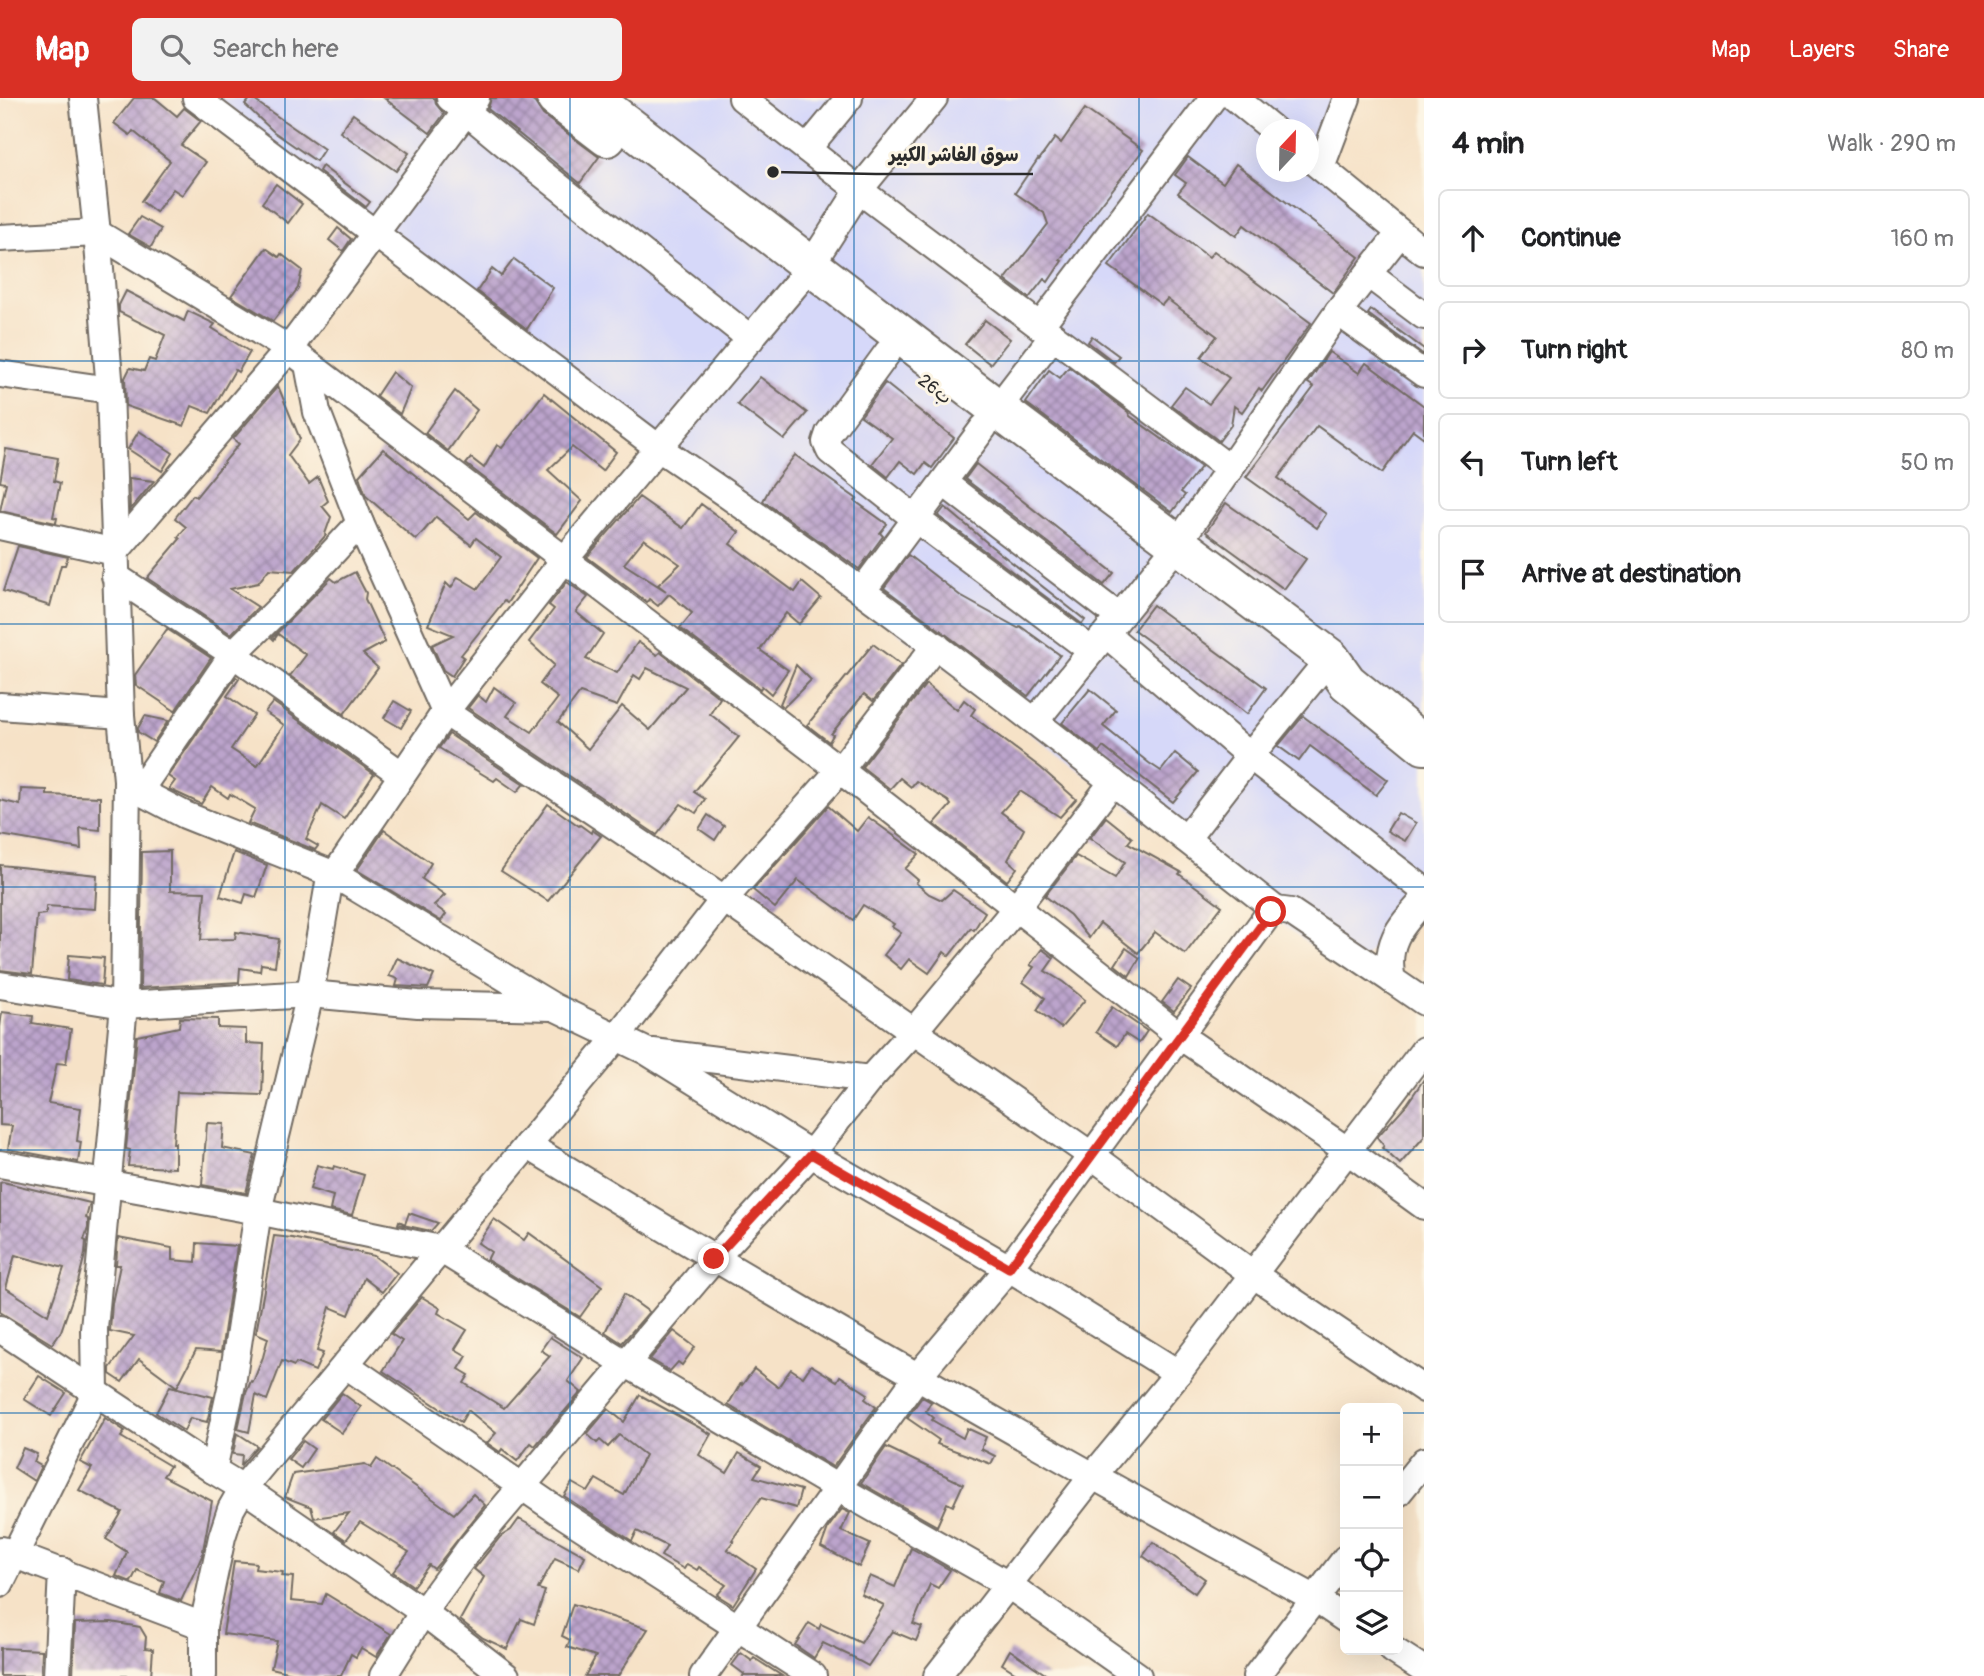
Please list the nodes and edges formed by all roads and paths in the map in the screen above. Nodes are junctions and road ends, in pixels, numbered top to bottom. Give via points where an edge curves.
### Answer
1 (83, 98) edge
2 (196, 98) edge
3 (556, 98) edge
4 (742, 98) edge
5 (849, 98) edge
6 (934, 98) edge
7 (1213, 98) edge
8 (1235, 98) edge
9 (1347, 98) edge
10 (464, 102) edge
11 (610, 104) edge
12 (1261, 119) edge
13 (807, 149) junction
14 (1319, 154) edge
15 (1319, 165) edge
16 (859, 191) junction
17 (97, 233) junction
18 (1400, 233) junction
19 (376, 234) junction
20 (0, 238) edge
21 (1424, 252) edge
22 (804, 274) junction
23 (1368, 274) junction
24 (1338, 312) junction
25 (1424, 316) edge
26 (1047, 331) junction
27 (751, 339) junction
28 (888, 352) junction
29 (298, 357) junction
30 (0, 374) edge
31 (1424, 374) edge
32 (110, 390) junction
33 (991, 419) junction
34 (660, 449) junction
35 (1230, 469) junction
36 (944, 483) junction
37 (916, 519) junction
38 (360, 523) junction
39 (0, 526) edge
40 (1172, 551) junction
41 (565, 559) junction
42 (115, 564) junction
43 (863, 590) junction
44 (1105, 634) junction
45 (936, 645) junction
46 (233, 654) junction
47 (1333, 670) junction
48 (0, 706) edge
49 (445, 712) junction
50 (121, 715) junction
51 (1036, 720) junction
52 (1424, 745) edge
53 (1250, 755) junction
54 (840, 770) junction
55 (401, 774) junction
56 (1113, 782) junction
57 (133, 785) junction
58 (1186, 839) junction
59 (335, 875) junction
60 (1424, 890) edge
61 (724, 899) junction
62 (1424, 900) edge
63 (1016, 908) junction
64 (1276, 910) junction
65 (1392, 979) junction
66 (0, 985) edge
67 (310, 994) junction
68 (1424, 1002) edge
69 (124, 1005) junction
70 (554, 1007) junction
71 (914, 1031) junction
72 (1180, 1036) junction
73 (617, 1037) junction
74 (1424, 1050) edge
75 (646, 1051) junction
76 (870, 1079) junction
77 (527, 1145) junction
78 (1348, 1151) junction
79 (811, 1154) junction
80 (1091, 1155) junction
81 (0, 1164) edge
82 (106, 1185) junction
83 (1424, 1206) edge
84 (258, 1211) junction
85 (440, 1249) junction
86 (714, 1259) junction
87 (1009, 1268) junction
88 (1254, 1275) junction
89 (0, 1329) edge
90 (625, 1363) junction
91 (346, 1365) junction
92 (1178, 1373) junction
93 (917, 1377) junction
94 (1424, 1389) edge
95 (95, 1394) junction
96 (1424, 1461) edge
97 (213, 1470) junction
98 (1092, 1477) junction
99 (522, 1486) junction
100 (1403, 1487) edge
101 (243, 1488) junction
102 (838, 1489) junction
103 (8, 1553) edge
104 (1340, 1565) edge
105 (62, 1571) junction
106 (0, 1584) edge
107 (1007, 1584) junction
108 (1314, 1598) junction
109 (423, 1612) junction
110 (1340, 1616) edge
111 (203, 1626) junction
112 (738, 1628) junction
113 (1401, 1655) edge
114 (1424, 1670) edge
115 (57, 1676) edge
116 (204, 1676) edge
117 (383, 1676) edge
118 (506, 1676) edge
119 (703, 1676) edge
120 (813, 1676) edge
121 (937, 1676) edge
122 (1138, 1676) edge
123 (1256, 1676) edge

1 - 17 street
2 - 19 street
3 - 22 highway, 26ب
4 - 13 street
5 - 13 street
6 - 16 street
7 - 26 street
8 - 12 street
9 - 14 street
10 - 19 street
10 - 27 street via 514,152
11 - 22 highway, 26ب
13 - 16 street
15 - 18 street
16 - 22 street
16 - 26 street
17 - 20 street
17 - 29 street
17 - 32 street
18 - 21 street
18 - 23 street
19 - 29 street
19 - 34 street
22 - 27 street
22 - 28 highway, 26ب
22 - 33 highway, 26ب
23 - 24 street
23 - 25 street
24 - 31 street
24 - 35 street
26 - 33 street
26 - 35 street
27 - 34 street
28 - 33 highway, 26ب
28 - 37 street via 826,442 830,451
29 - 38 street
29 - 41 street
29 - 42 street
30 - 32 street
32 - 42 street
33 - 36 street
33 - 40 highway, 26ب
34 - 41 street
34 - 43 street
35 - 40 street
36 - 37 street
36 - 44 street
37 - 43 street
37 - 44 street
38 - 46 street
38 - 49 street
39 - 42 street
40 - 44 street
40 - 47 highway, 26ب
41 - 49 street
41 - 54 street
42 - 46 street
42 - 50 street
43 - 45 street
44 - 51 street
44 - 53 street
45 - 51 street
45 - 54 street
46 - 55 street
46 - 57 street
47 - 52 highway, 26ب
47 - 53 street
48 - 50 street
49 - 55 street
49 - 61 street
50 - 57 street
51 - 56 street
53 - 58 street
53 - 60 street
54 - 61 street
54 - 63 street
55 - 59 street
56 - 58 street
56 - 63 street
57 - 59 street via 185,815
57 - 69 street
58 - 64 street
59 - 67 street via 325,897
59 - 70 street
61 - 71 street
61 - 73 street
62 - 65 street via 1399,929 1390,950
63 - 71 street
63 - 72 street
64 - 65 street via 1291,912
64 - 72 street
65 - 68 street
66 - 69 street
67 - 69 street
67 - 70 street via 418,1004
67 - 84 street
69 - 82 street
70 - 73 street
71 - 76 street
71 - 80 street
72 - 78 street
72 - 80 street
73 - 75 street
73 - 77 street
74 - 78 street
75 - 76 street
75 - 79 street
76 - 79 street
77 - 85 street
77 - 86 street
78 - 83 street
78 - 88 street
79 - 86 street
79 - 87 street
80 - 87 street
80 - 88 street
81 - 82 street
82 - 84 street
82 - 95 street via 94,1329
84 - 85 street
84 - 97 street via 232,1384
85 - 90 street
85 - 91 street
86 - 90 street
86 - 93 street
87 - 92 street
87 - 93 street
88 - 92 street
88 - 94 street
89 - 95 street
90 - 99 street
90 - 102 street
91 - 99 street
91 - 101 street
92 - 98 street
93 - 98 street
93 - 102 street
95 - 97 street
95 - 103 street
96 - 100 street
97 - 101 street
98 - 107 street
98 - 108 street
99 - 109 street
99 - 112 street
101 - 109 street
101 - 111 street via 222,1537
102 - 107 street
102 - 112 street
103 - 105 street
103 - 106 street
104 - 108 street
105 - 111 street
105 - 115 street
107 - 121 street
107 - 122 street
108 - 110 street
108 - 123 street
109 - 117 street
109 - 118 street
111 - 116 street
112 - 119 street
112 - 120 street
113 - 114 street

